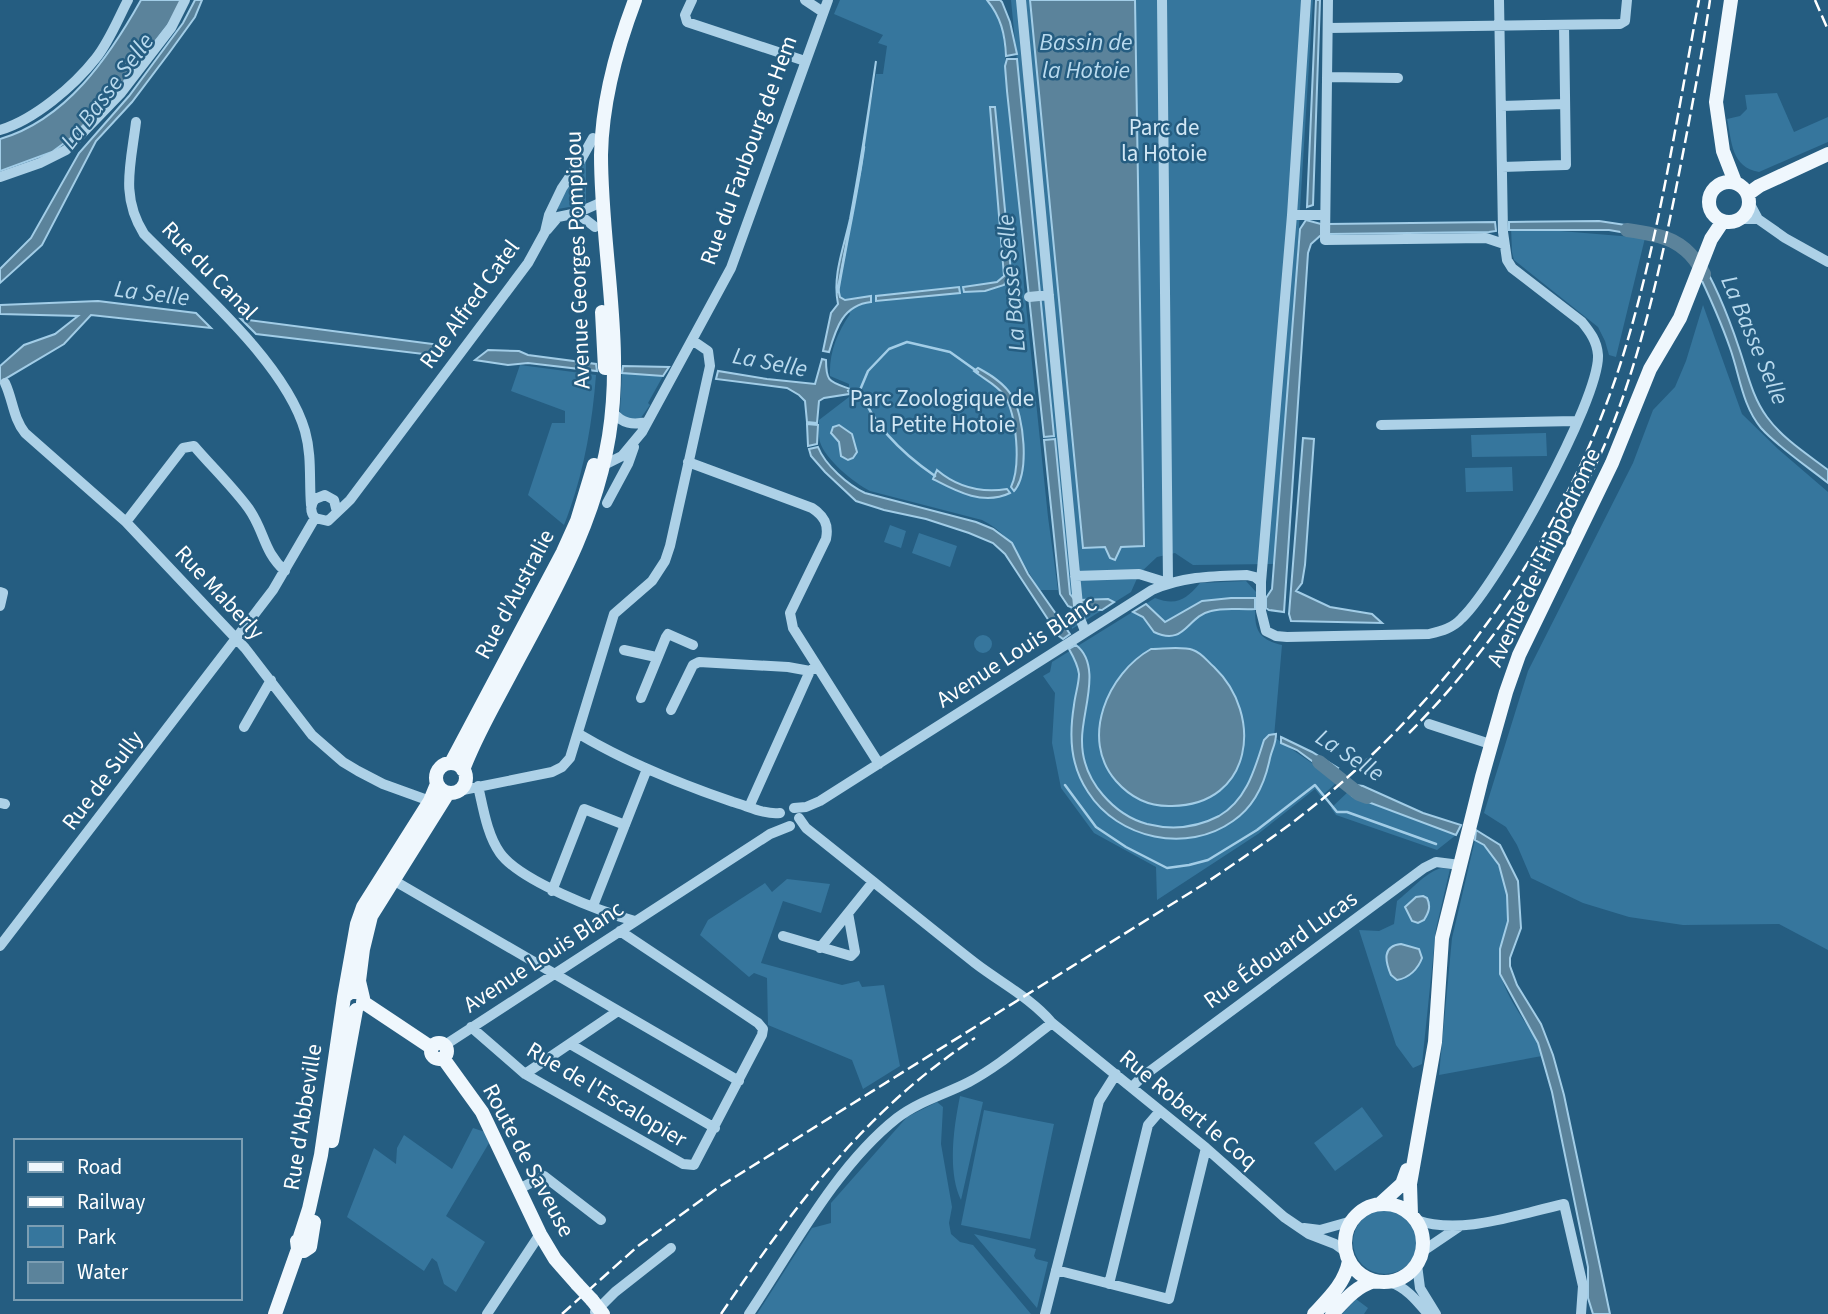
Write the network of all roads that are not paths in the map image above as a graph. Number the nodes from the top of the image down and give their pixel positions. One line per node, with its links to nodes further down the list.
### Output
1 (128, 0): 25 (street)
2 (185, 0): 30 (street)
3 (625, 0): 26 (main road, Avenue Georges Pompidou)
4 (635, 0): 34 (main road, Avenue Georges Pompidou)
5 (692, 0): 19 (street)
6 (805, 0): 15 (street)
7 (828, 0): 15 (street, Rue du Faubourg de Hem)
8 (1021, 0): 64 (street)
9 (1162, 0): 66 (street)
10 (1306, 0): 36 (street)
11 (1328, 0): 18 (street)
12 (1499, 0): 16 (street)
13 (1628, 0): 17 (street)
14 (1731, 0): 27 (main road)
15 (823, 12): 19 (street, Rue du Faubourg de Hem)
16 (1500, 25): 17 (street); 18 (street); 23 (street)
17 (1564, 25): 22 (street)
18 (1328, 28): 20 (street)
19 (805, 61): 45 (street, Rue du Faubourg de Hem)
20 (1327, 77): 21 (street); 37 (street)
21 (1398, 78)
22 (1565, 104): 23 (street); 29 (street)
23 (1501, 106): 29 (street)
24 (136, 122): 55 (street, Rue du Canal)
25 (0, 130)
26 (593, 138): 34 (main road, Avenue Georges Pompidou); 42 (street, Rue Alfred Catel)
27 (1724, 151): 31 (main road); 32 (main road)
28 (1828, 154): 33 (main road)
29 (1502, 167): 43 (street)
30 (0, 177)
31 (1735, 182): 32 (main road); 33 (main road)
32 (1717, 187): 40 (main road)
33 (1749, 199): 38 (main road); 39 (street)
34 (598, 204): 35 (street); 41 (main road, Avenue Georges Pompidou); 47 (main road, Avenue Georges Pompidou)
35 (577, 213): 41 (street); 42 (street)
36 (1298, 216): 37 (street); 65 (street)
37 (1324, 219): 43 (street)
38 (1740, 219): 39 (street); 40 (main road)
39 (1758, 219): 44 (street)
40 (1723, 221): 81 (main road, Avenue de l'Hippodrome)
41 (595, 227): 51 (main road, Avenue Georges Pompidou)
42 (545, 232): 56 (street, Rue Alfred Catel)
43 (1504, 244): 48 (street)
44 (1828, 262)
45 (692, 340): 49 (street); 53 (street)
46 (5, 383): 62 (street, Rue Maberly)
47 (612, 412): 49 (street); 51 (main road, Avenue Georges Pompidou)
48 (1576, 421): 50 (street); 65 (street)
49 (647, 422): 52 (street)
50 (1381, 425)
51 (605, 436): 54 (main road, Rue d'Australie); 83 (main road, Rue d'Australie)
52 (636, 441): 54 (street); 58 (street)
53 (688, 462): 74 (street); 80 (street)
54 (604, 466): 83 (main road, Rue d'Australie)
55 (311, 475): 57 (street); 59 (street, Rue du Canal)
56 (360, 484): 57 (street, Rue Alfred Catel); 60 (street, Rue Alfred Catel)
57 (329, 497): 59 (street); 60 (street)
58 (607, 503)
59 (311, 505): 61 (street)
60 (337, 512): 61 (street)
61 (315, 518): 63 (street)
62 (126, 522): 63 (street); 70 (street, Rue Maberly)
63 (285, 571): 70 (street)
64 (1075, 576): 66 (street); 69 (street)
65 (1261, 582): 66 (street, Avenue Louis Blanc)
66 (1168, 583): 69 (street, Avenue Louis Blanc)
67 (0, 592): 68 (street)
68 (0, 606)
69 (1085, 631): 82 (street, Avenue Louis Blanc)
70 (236, 639): 75 (street, Rue Maberly); 102 (street, Rue de Sully)
71 (624, 650): 72 (street)
72 (656, 657): 73 (street); 76 (street)
73 (693, 665): 74 (street); 77 (street)
74 (813, 669): 82 (street); 88 (street)
75 (273, 683): 79 (street); 87 (street, Rue Maberly)
76 (641, 698)
77 (671, 710)
78 (1429, 724): 81 (street)
79 (244, 727)
80 (579, 734): 84 (street); 85 (street)
81 (1490, 744): 93 (main road, Avenue de l'Hippodrome)
82 (879, 764): 90 (street, Avenue Louis Blanc)
83 (460, 769): 85 (street); 86 (main road); 86 (main road)
84 (647, 769): 88 (street); 91 (street)
85 (478, 786): 86 (street); 96 (street)
86 (448, 789): 87 (main road); 94 (main road)
87 (430, 801): 105 (main road)
88 (749, 807): 89 (street)
89 (780, 816): 90 (street); 90 (street); 92 (street, Avenue Louis Blanc)
90 (798, 818): 92 (street, Avenue Louis Blanc); 95 (street)
91 (625, 825): 96 (street); 97 (street)
92 (771, 834): 99 (street, Avenue Louis Blanc)
93 (1460, 865): 114 (street, Rue Édouard Lucas); 117 (main road, Avenue de l'Hippodrome)
94 (393, 880): 104 (street); 105 (main road)
95 (873, 882): 98 (street); 107 (street, Rue Robert le Coq)
96 (552, 891): 97 (street)
97 (593, 905): 99 (street)
98 (848, 913): 103 (street); 103 (street)
99 (635, 921): 100 (street, Avenue Louis Blanc)
100 (620, 931): 104 (street, Avenue Louis Blanc); 113 (street)
101 (783, 936): 103 (street)
102 (0, 946)
103 (820, 948)
104 (554, 974): 106 (street); 108 (street, Avenue Louis Blanc)
105 (353, 1001): 110 (main road, Route de Saveuse); 127 (main road, Rue d'Abbeville)
106 (618, 1011): 109 (street); 113 (street)
107 (1052, 1023): 112 (street, Rue Robert le Coq); 140 (street)
108 (471, 1027): 110 (street, Avenue Louis Blanc); 111 (street, Rue de l'Escalopier)
109 (570, 1044): 111 (street); 116 (street)
110 (440, 1050): 119 (main road, Route de Saveuse)
111 (525, 1074): 116 (street, Rue de l'Escalopier)
112 (1116, 1074): 114 (street, Rue Robert le Coq); 132 (street)
113 (739, 1081): 116 (street)
114 (1132, 1087): 115 (street, Rue Robert le Coq)
115 (1160, 1111): 118 (street, Rue Robert le Coq); 135 (street)
116 (715, 1128)
117 (1417, 1136): 120 (main road, Avenue de l'Hippodrome); 121 (main road, Avenue de l'Hippodrome)
118 (1206, 1148): 125 (street, Rue Robert le Coq); 135 (street)
119 (519, 1189): 122 (street); 126 (main road, Route de Saveuse)
120 (1380, 1204): 121 (main road); 123 (main road)
121 (1414, 1217): 124 (street); 129 (main road)
122 (601, 1220)
123 (1352, 1221): 125 (street); 130 (main road)
124 (1462, 1225): 129 (street); 146 (street)
125 (1300, 1227): 130 (street, Rue Robert le Coq)
126 (540, 1234): 136 (main road, Route de Saveuse, bridge); 139 (street)
127 (304, 1244): 137 (main road, Rue d'Abbeville); 138 (main road, Rue d'Abbeville)
128 (671, 1248): 136 (street)
129 (1423, 1251): 131 (main road)
130 (1348, 1256): 133 (main road); 142 (main road)
131 (1417, 1265): 134 (main road); 145 (street)
132 (1056, 1270): 135 (street); 141 (street)
133 (1375, 1281): 134 (main road); 143 (main road)
134 (1390, 1282): 144 (street)
135 (1109, 1284)
136 (597, 1309)
137 (275, 1314)
138 (283, 1314)
139 (488, 1314)
140 (749, 1314)
141 (1045, 1314)
142 (1314, 1314)
143 (1332, 1314)
144 (1429, 1314)
145 (1436, 1314)
146 (1581, 1314)

